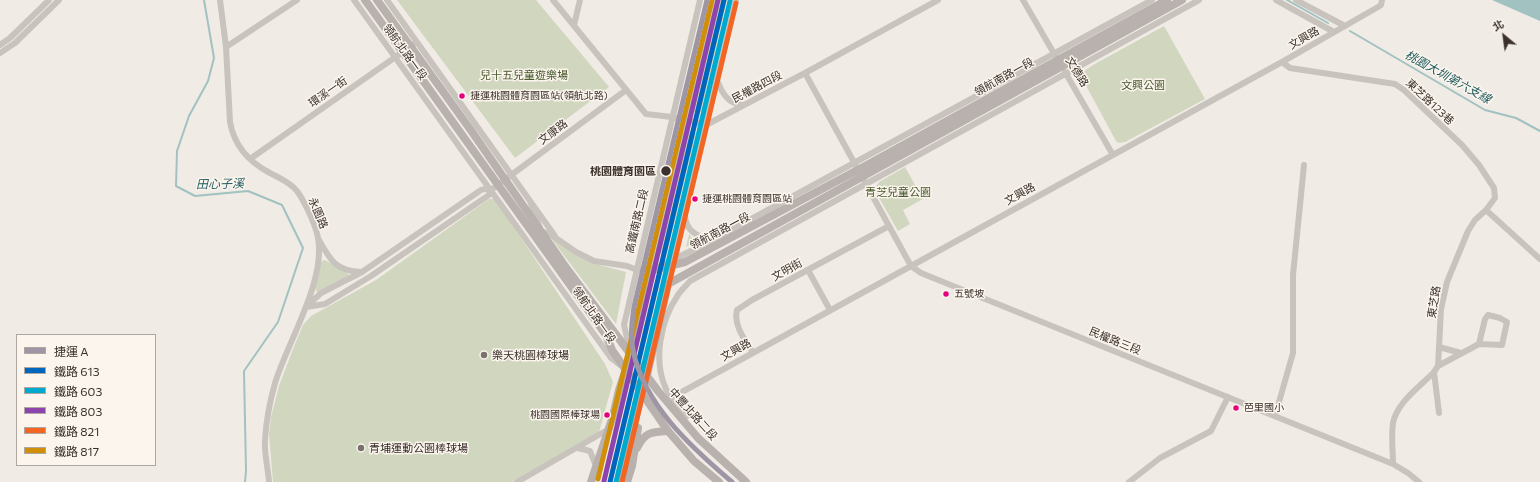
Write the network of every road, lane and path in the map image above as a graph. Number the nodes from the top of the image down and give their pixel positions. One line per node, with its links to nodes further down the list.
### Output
1 (49, 0): 23 (street)
2 (59, 0): 23 (street)
3 (220, 0): 29 (street, 永園路)
4 (297, 0): 29 (street)
5 (354, 0): 32 (street, 領航北路一段)
6 (365, 0): 30 (main road, 領航北路一段)
7 (377, 0): 27 (main road, 領航北路一段)
8 (387, 0): 27 (street, 領航北路一段)
9 (553, 0): 24 (street)
10 (580, 0): 24 (street)
11 (700, 0): 39 (street, 高鐵南路二段)
12 (715, 0): 40 (street, 高鐵南路二段)
13 (736, 0): 36 (street)
14 (938, 0): 35 (street, 民權路四段)
15 (1023, 0): 34 (street, 文德路)
16 (1152, 0): 34 (street, 領航南路一段)
17 (1167, 0): 34 (main road, 領航南路一段)
18 (1182, 0): 34 (main road, 領航南路一段)
19 (1199, 0): 34 (street, 領航南路一段)
20 (1276, 0): 26 (street)
21 (1296, 0): 25 (street)
22 (1382, 0): 25 (street, 文興路)
23 (45, 9): 28 (street); 31 (street)
24 (574, 25): 37 (street)
25 (1345, 26): 26 (street, 文興路)
26 (1334, 32): 33 (street, 文興路)
27 (414, 44): 30 (street, 環溪一街); 46 (main road, 領航北路一段)
28 (0, 45)
29 (226, 46): 43 (street, 永園路)
30 (403, 52): 32 (street, 環溪一街); 47 (main road, 領航北路一段)
31 (0, 53)
32 (396, 57): 43 (street, 環溪一街); 47 (street, 領航北路一段)
33 (1282, 62): 42 (street, 文興路); 49 (street, 東芝路123巷)
34 (1060, 64): 42 (street, 文德路); 45 (main road, 領航南路一段); 45 (street, 領航南路一段)
35 (805, 73): 38 (street, 民權路四段); 45 (street)
36 (717, 80): 38 (street); 41 (street)
37 (626, 90): 39 (street); 46 (street, 文康路)
38 (744, 105): 41 (street, 民權路四段)
39 (672, 117): 40 (street); 60 (street, 高鐵南路二段)
40 (687, 122): 41 (street); 61 (street, 高鐵南路二段)
41 (706, 125): 50 (street)
42 (1113, 155): 59 (street, 文興路)
43 (250, 159): 54 (street, 永園路)
44 (1304, 165): 82 (street)
45 (860, 173): 51 (street); 55 (street, 領航南路一段); 57 (main road, 領航南路一段); 58 (street, 領航南路一段); 62 (main road, 領航南路一段)
46 (509, 178): 47 (street, 文康路); 48 (street, 領航北路一段); 52 (main road, 領航北路一段)
47 (495, 188): 64 (street, 文康路); 65 (street, 文康路); 75 (main road, 領航北路一段)
48 (530, 201): 52 (street); 53 (street, 領航北路一段)
49 (1486, 210): 56 (street); 70 (street, 東芝路)
50 (685, 213): 55 (street); 57 (street)
51 (889, 226): 59 (street); 63 (street, 文明街)
52 (541, 231): 53 (street); 73 (main road, 領航北路一段)
53 (556, 237): 60 (street)
54 (318, 238): 64 (street); 67 (street, 永園路)
55 (713, 240): 57 (street, 領航南路一段)
56 (1540, 259)
57 (673, 262): 61 (main road, 領航南路一段); 66 (street)
58 (725, 262): 62 (street); 80 (street)
59 (911, 266): 68 (street, 文興路); 79 (street, 民權路三段)
60 (636, 270): 61 (street); 73 (street, 高鐵南路二段)
61 (652, 270): 73 (main road, 高鐵南路二段)
62 (694, 270): 66 (main road, 領航南路一段)
63 (808, 270): 68 (street); 71 (street, 文明街)
64 (362, 272): 65 (street); 67 (street, 文康路)
65 (372, 276): 67 (street, 文康路)
66 (668, 284): 77 (main road)
67 (306, 307): 91 (street, 永園路)
68 (830, 310): 71 (street, 文興路)
69 (1479, 344): 69 (street); 72 (street)
70 (1439, 347): 72 (street); 74 (street, 東芝路)
71 (753, 353): 80 (street, 文興路)
72 (1461, 353): 74 (street)
73 (630, 354): 75 (main road, 高鐵南路二段); 77 (main road, 中豐北路二段)
74 (1438, 366): 76 (street)
75 (626, 369): 78 (main road); 84 (main road, 高鐵南路二段)
76 (1434, 372): 81 (street); 87 (street)
77 (647, 375): 78 (main road); 96 (main road, 中豐北路二段)
78 (641, 392): 85 (main road); 89 (main road); 90 (main road)
79 (1228, 397): 82 (street, 民權路三段); 97 (street)
80 (671, 398): 83 (street)
81 (1439, 413)
82 (1275, 416): 87 (street, 民權路三段)
83 (686, 417)
84 (609, 429): 86 (street); 88 (main road); 94 (main road)
85 (668, 431): 89 (main road); 95 (main road)
86 (578, 448): 88 (street); 92 (street)
87 (1393, 464): 98 (street, 民權路三段)
88 (596, 466): 93 (main road)
89 (632, 466): 90 (main road)
90 (625, 481)
91 (269, 482)
92 (517, 482)
93 (591, 482)
94 (596, 482)
95 (719, 482)
96 (746, 482)
97 (1129, 482)
98 (1419, 482)

